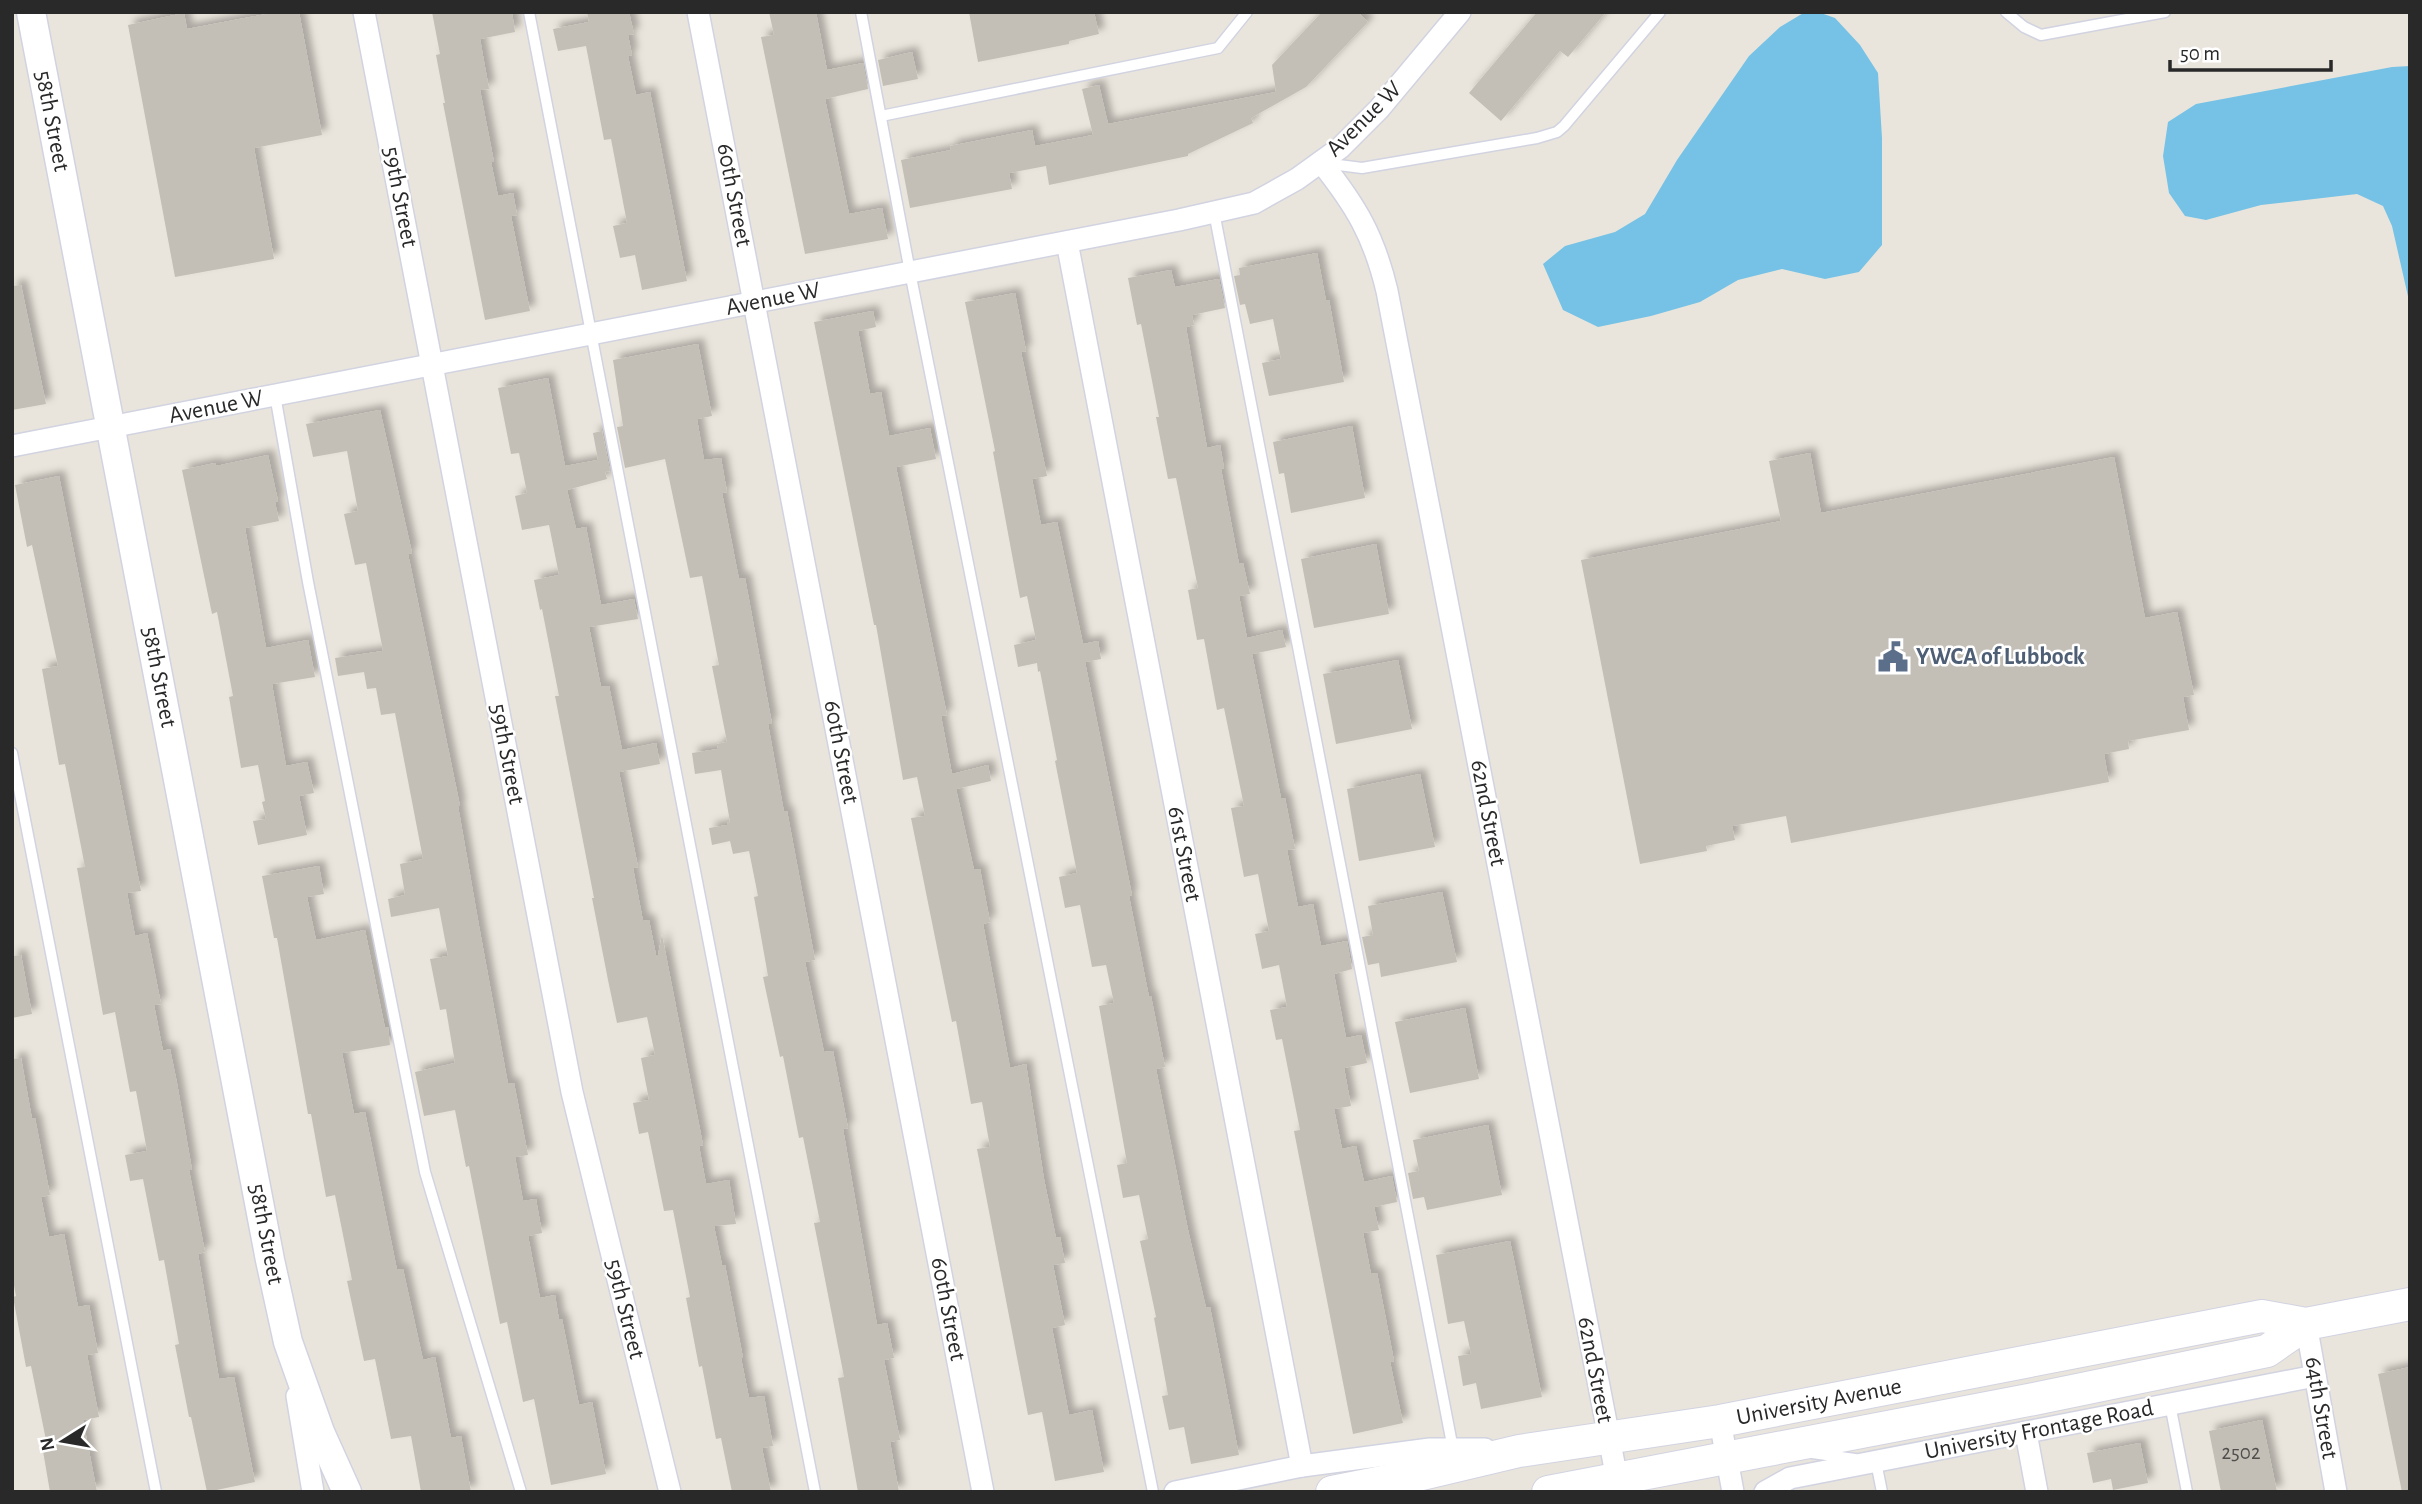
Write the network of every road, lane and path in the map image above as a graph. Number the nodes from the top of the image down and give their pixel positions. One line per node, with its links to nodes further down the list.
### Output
1 (31, 12): 20 (street, 58th Street)
2 (364, 12): 18 (street, 59th Street)
3 (529, 12): 17 (lane)
4 (698, 12): 16 (street, 60th Street)
5 (861, 12): 11 (lane)
6 (1247, 12): 11 (lane)
7 (1460, 12): 12 (street, Avenue W)
8 (1660, 12): 12 (lane)
9 (2006, 12): 10 (lane)
10 (2165, 12)
11 (881, 116): 15 (lane)
12 (1321, 162): 13 (street, Avenue W); 30 (street, 62nd Street)
13 (1214, 212): 14 (street, Avenue W); 32 (lane)
14 (1067, 242): 15 (street, Avenue W); 36 (street, 61st Street)
15 (911, 272): 16 (street, Avenue W); 45 (lane)
16 (755, 302): 17 (street, Avenue W); 44 (street, 60th Street)
17 (592, 334): 18 (street, Avenue W); 43 (lane)
18 (432, 365): 19 (street, Avenue W); 42 (street, 59th Street)
19 (275, 395): 20 (street, Avenue W); 41 (lane)
20 (112, 427): 21 (street, Avenue W); 25 (street, 58th Street)
21 (12, 446)
22 (12, 753): 38 (lane)
23 (2410, 1304): 24 (main road, University Avenue)
24 (2306, 1324): 26 (street, 64th Street); 28 (main road, University Avenue); 31 (main road, University Avenue)
25 (288, 1342): 39 (street, 58th Street); 40 (street, 58th Street)
26 (2315, 1376): 27 (street, University Frontage Road); 54 (street, 64th Street)
27 (2171, 1405): 29 (street, University Frontage Road); 53 (lane)
28 (1720, 1421): 30 (main road, University Avenue); 34 (street)
29 (2026, 1433): 35 (street, University Frontage Road); 52 (street)
30 (1608, 1439): 33 (main road, University Avenue); 37 (street, 62nd Street)
31 (1775, 1448): 34 (main road, University Avenue); 35 (lane)
32 (1453, 1449): 33 (street); 36 (street)
33 (1519, 1451): 47 (main road, University Avenue)
34 (1727, 1457): 37 (main road, University Avenue); 49 (street)
35 (1876, 1462): 50 (street, University Frontage Road); 51 (lane)
36 (1302, 1466): 46 (street)
37 (1616, 1479): 48 (main road, University Avenue)
38 (156, 1492)
39 (313, 1492)
40 (347, 1492)
41 (521, 1492)
42 (670, 1492)
43 (816, 1492)
44 (983, 1492)
45 (1153, 1492)
46 (1175, 1492)
47 (1332, 1492)
48 (1548, 1492)
49 (1733, 1492)
50 (1765, 1492)
51 (1882, 1492)
52 (2038, 1492)
53 (2187, 1492)
54 (2336, 1492)

